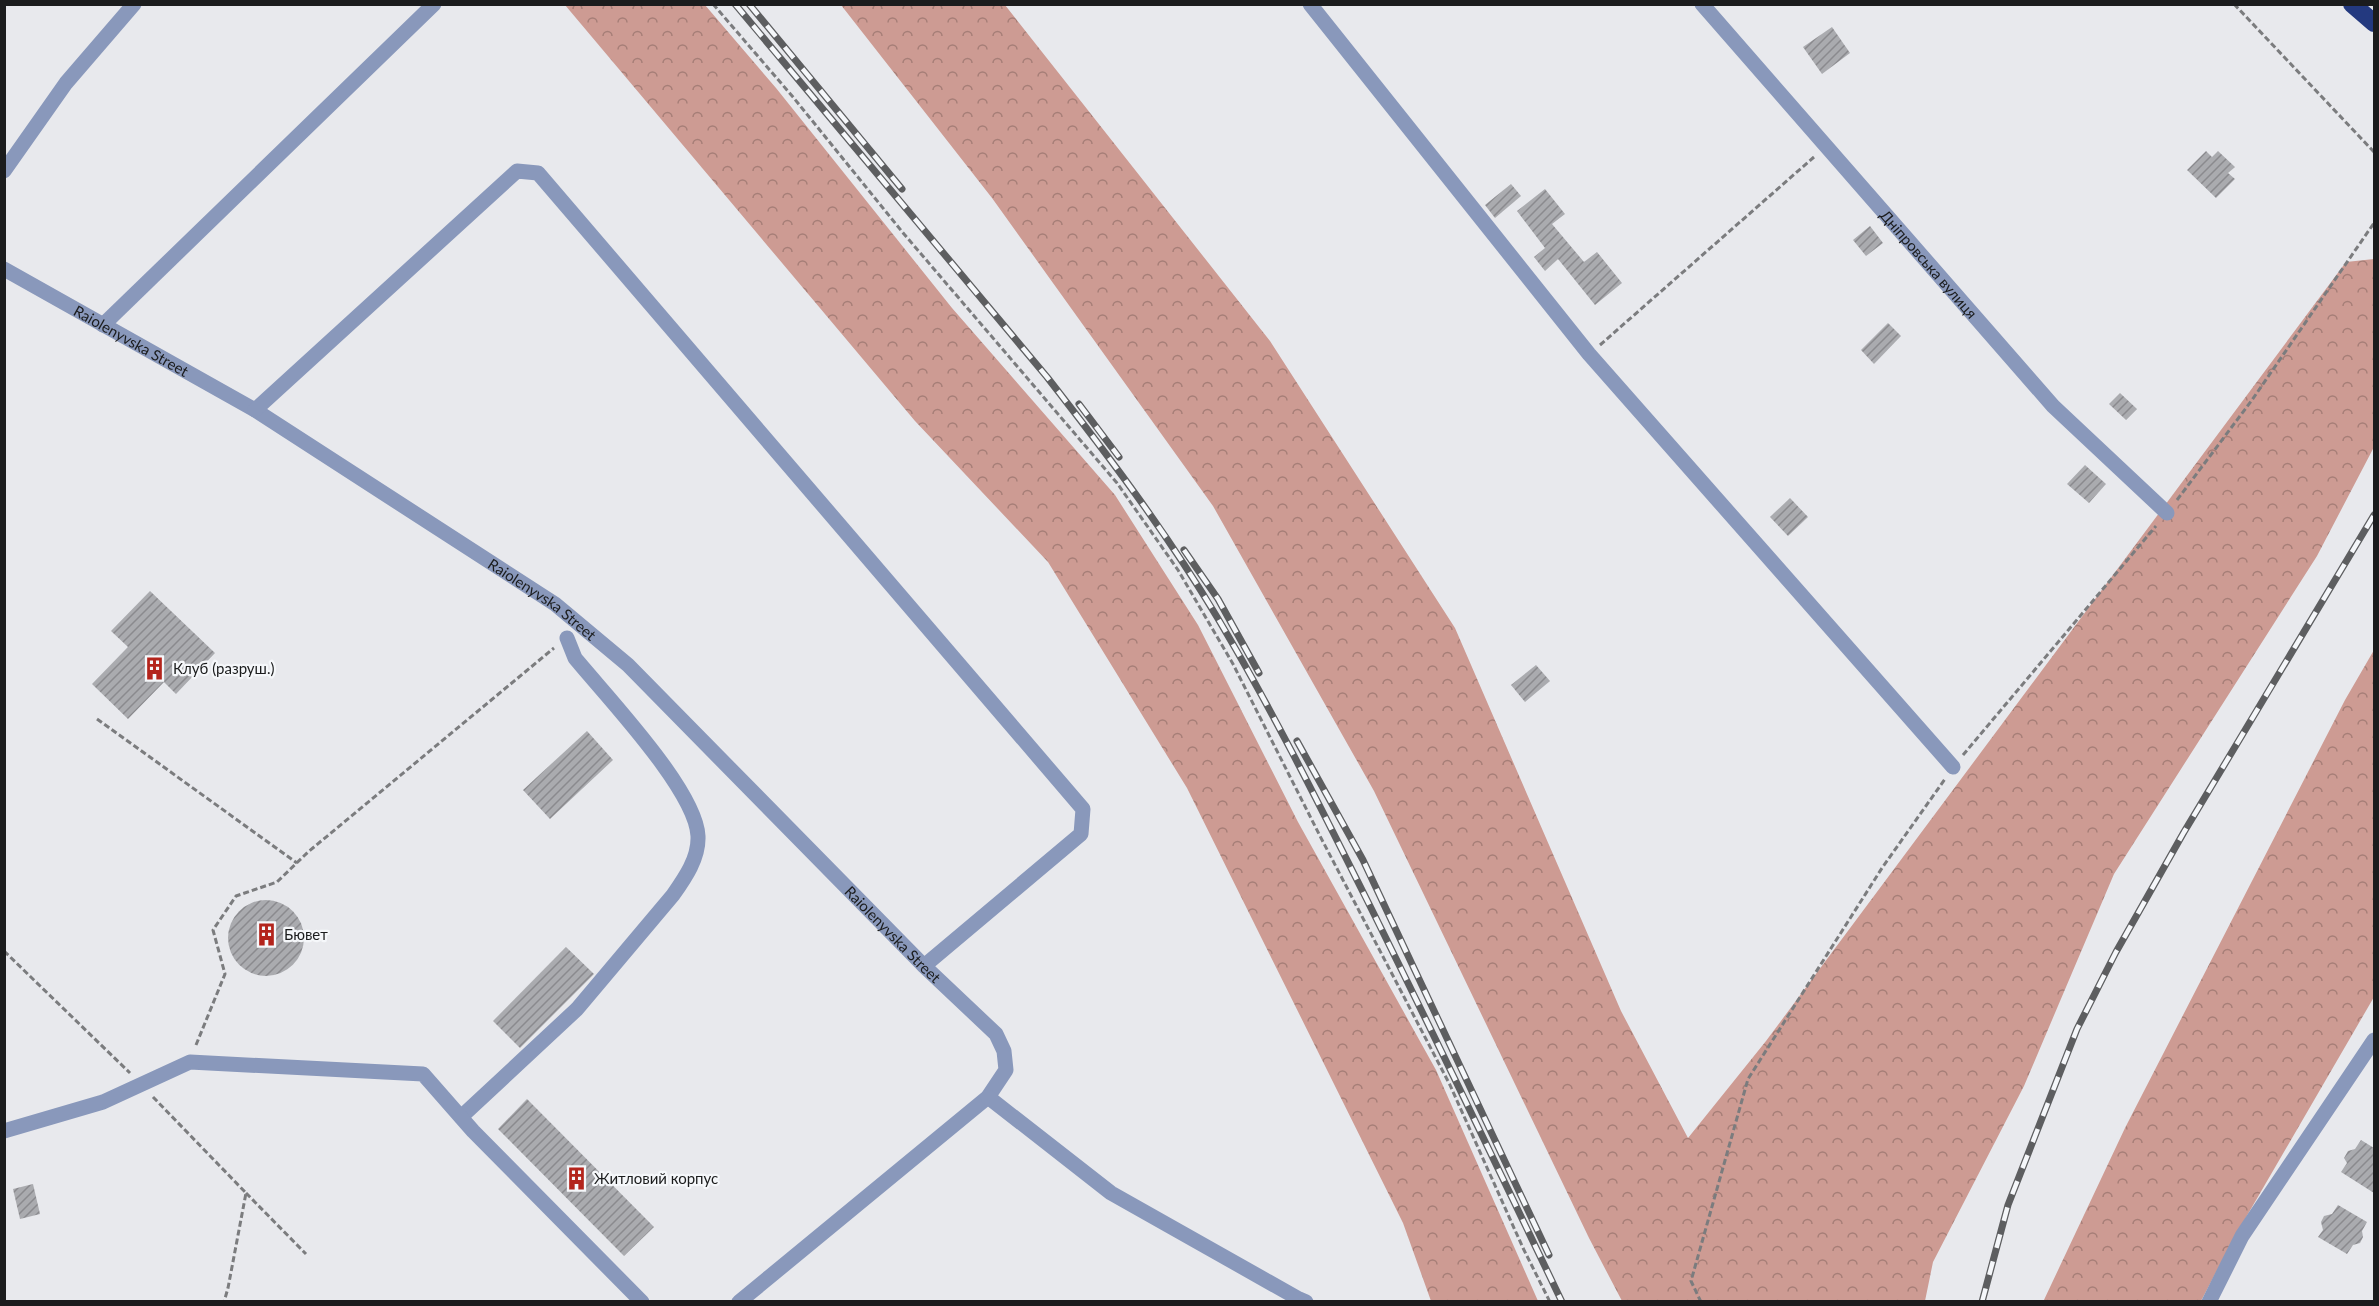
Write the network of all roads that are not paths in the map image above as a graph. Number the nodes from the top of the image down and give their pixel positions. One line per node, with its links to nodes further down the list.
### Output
1 (134, 4): 7 (street)
2 (434, 4): 9 (street)
3 (1310, 4): 13 (street)
4 (1702, 4): 11 (street, Дніпровська вулиця)
5 (2352, 4): 6 (highway)
6 (2374, 23)
7 (4, 171)
8 (4, 269): 9 (street, Raiolenyvska Street)
9 (103, 325): 10 (street, Raiolenyvska Street)
10 (255, 410): 14 (street, Raiolenyvska Street); 14 (street)
11 (2167, 513)
12 (567, 638): 17 (street)
13 (1953, 767)
14 (924, 966): 16 (street, Raiolenyvska Street)
15 (2374, 1040): 22 (street)
16 (988, 1097): 20 (street); 21 (street)
17 (461, 1117): 18 (street); 19 (street)
18 (4, 1131)
19 (642, 1302)
20 (739, 1302)
21 (1306, 1302)
22 (2209, 1302)

